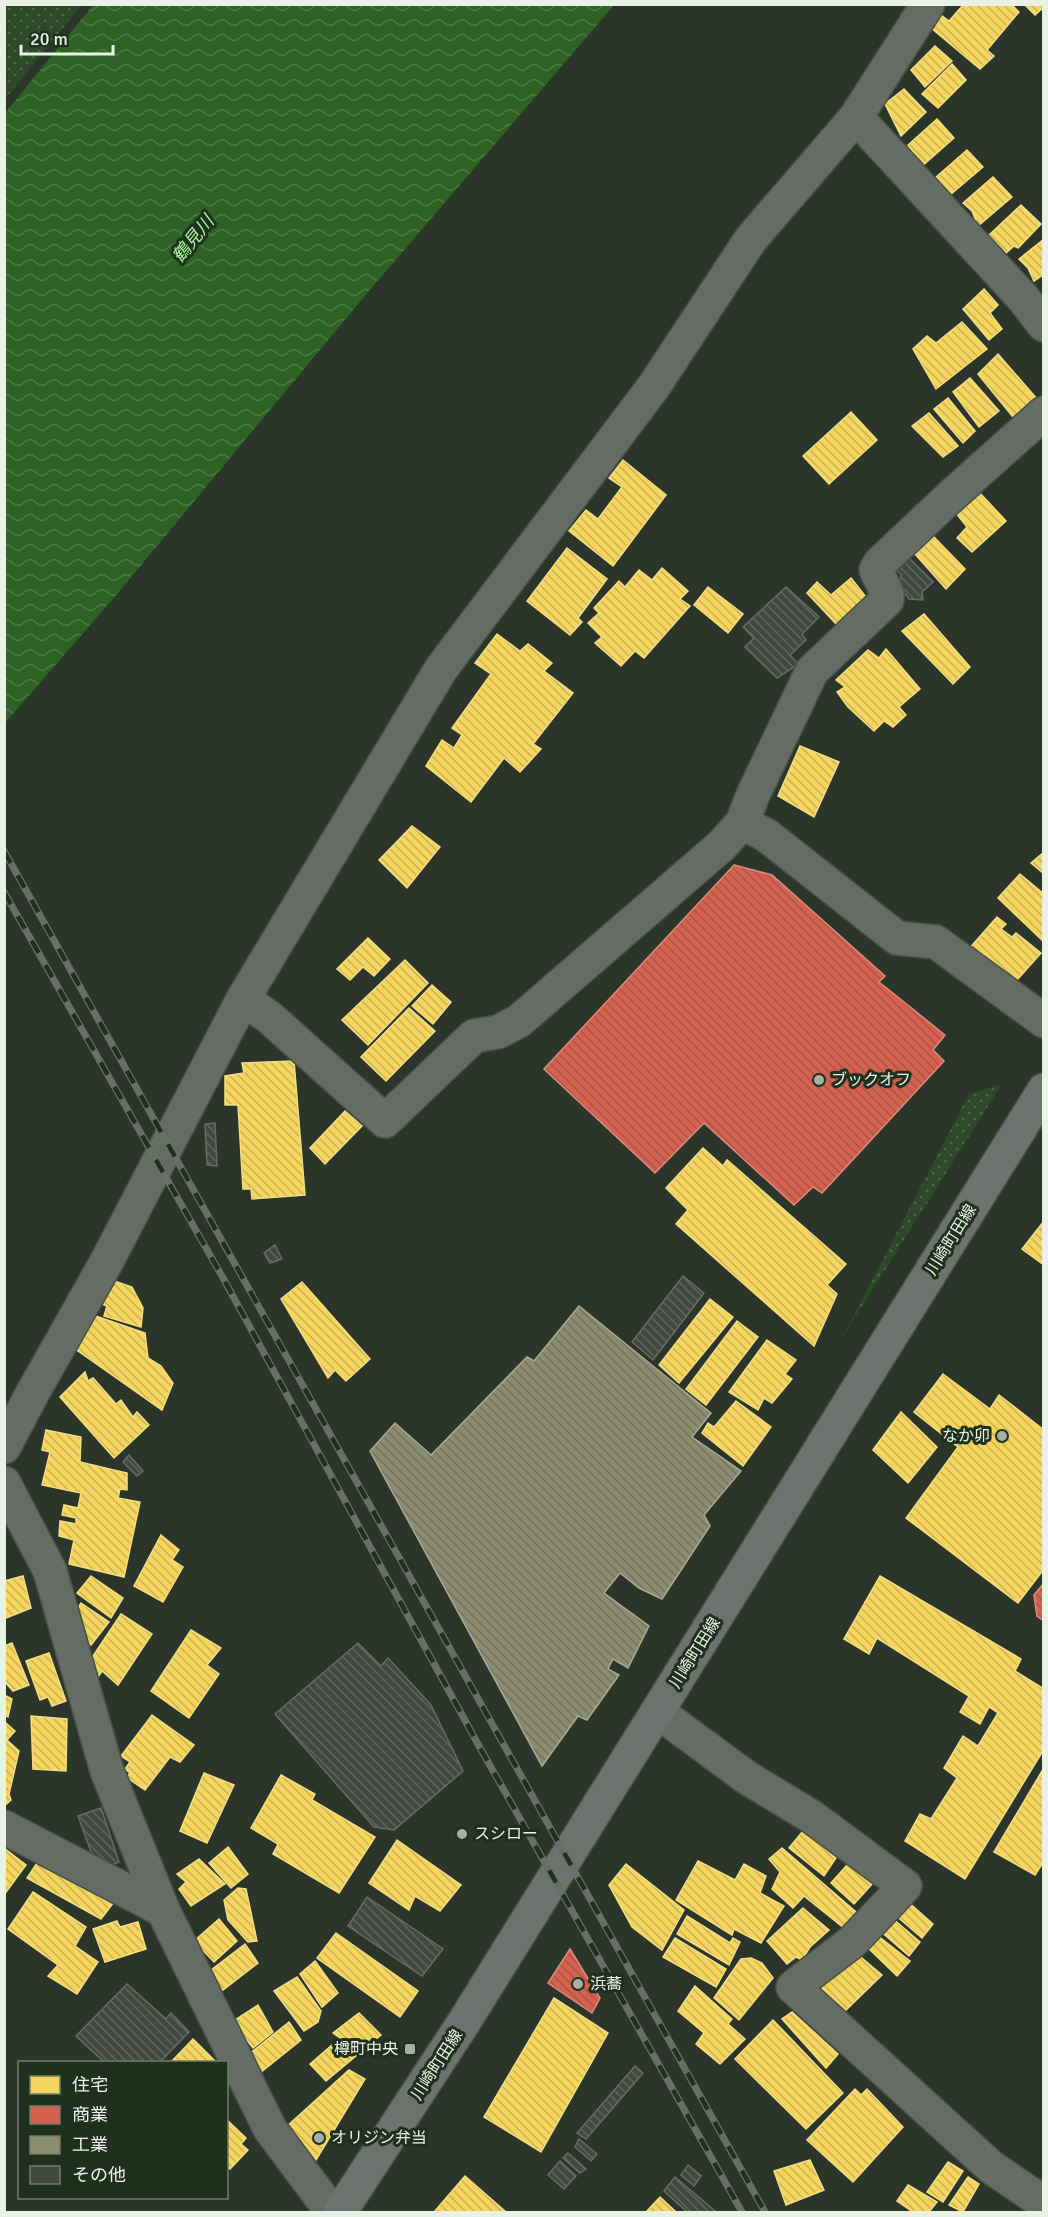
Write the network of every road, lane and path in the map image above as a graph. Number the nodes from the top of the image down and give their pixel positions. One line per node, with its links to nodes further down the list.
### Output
1 (928, 4): 2 (street)
2 (856, 117): 3 (street); 6 (street)
3 (1044, 325)
4 (1044, 413): 5 (street)
5 (742, 823): 6 (street); 7 (street)
6 (243, 999): 9 (street)
7 (1044, 1021)
8 (1044, 1090): 11 (main road, 川崎町田線)
9 (4, 1447)
10 (4, 1483): 13 (street)
11 (658, 1712): 14 (street); 16 (main road, 川崎町田線)
12 (4, 1827): 13 (street)
13 (163, 1910): 15 (street)
14 (1044, 2203)
15 (332, 2212)
16 (340, 2212)

